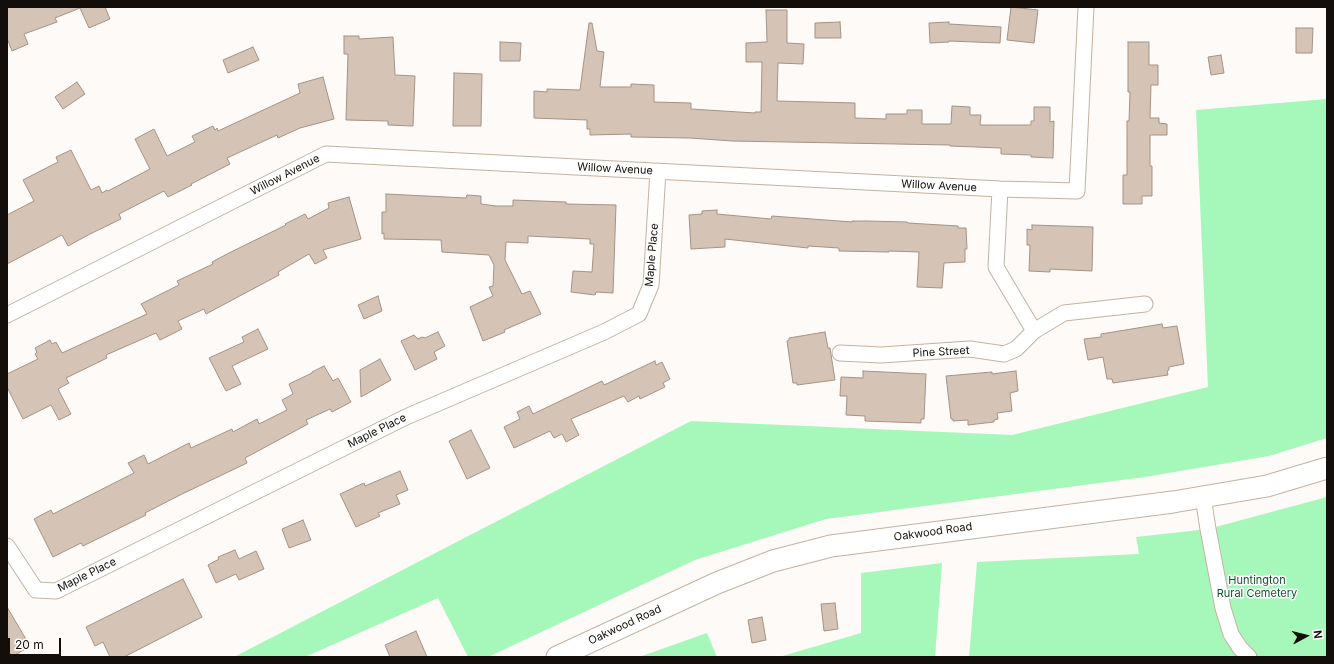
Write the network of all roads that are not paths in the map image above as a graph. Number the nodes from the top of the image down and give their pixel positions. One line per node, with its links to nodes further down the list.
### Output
1 (1086, 7): 3 (street, Willow Avenue)
2 (658, 171): 3 (street, Willow Avenue); 5 (street, Willow Avenue); 10 (street, Maple Place)
3 (1000, 189): 6 (street)
4 (1145, 304): 6 (street, Pine Street)
5 (7, 315)
6 (1034, 331): 7 (street, Pine Street)
7 (840, 352)
8 (1327, 468): 9 (main road, Oakwood Road)
9 (1203, 497): 11 (main road, Oakwood Road); 12 (street)
10 (7, 546)
11 (557, 657)
12 (1248, 657)

